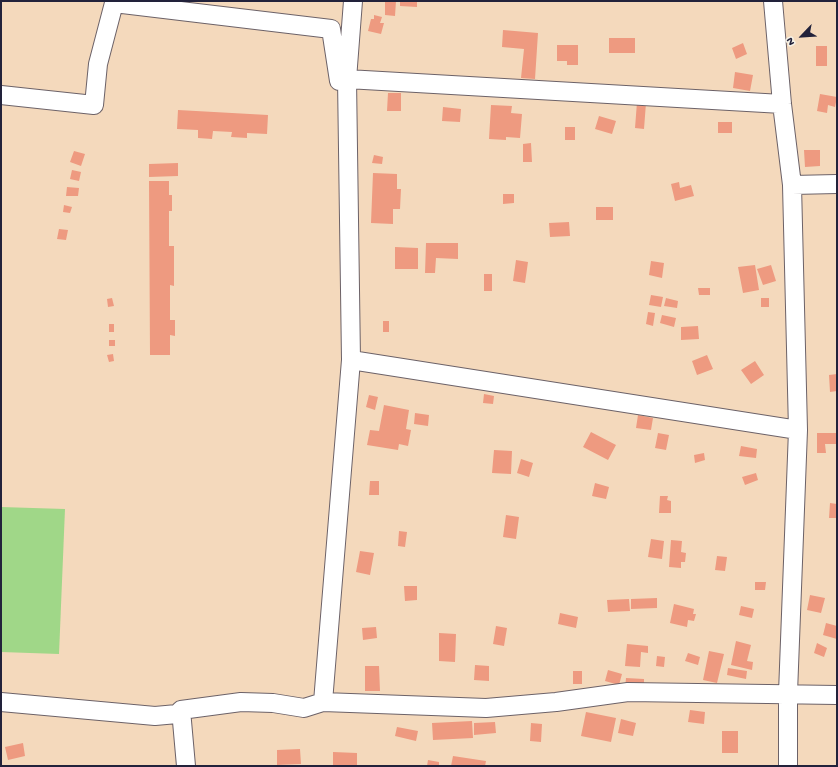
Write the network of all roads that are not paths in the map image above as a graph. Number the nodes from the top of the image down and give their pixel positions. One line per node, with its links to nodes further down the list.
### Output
1 (353, 1): 3 (street)
2 (773, 1): 5 (street)
3 (347, 79): 5 (street); 6 (street)
4 (1, 95): 6 (street)
5 (782, 104): 8 (street)
6 (347, 131): 9 (street)
7 (837, 184): 8 (street)
8 (792, 185): 10 (street)
9 (351, 360): 10 (street); 14 (street)
10 (798, 430): 11 (street)
11 (788, 693): 12 (street); 14 (street); 17 (street)
12 (837, 695)
13 (1, 702): 15 (street)
14 (323, 702): 15 (street)
15 (181, 710): 16 (street)
16 (186, 766)
17 (788, 766)

